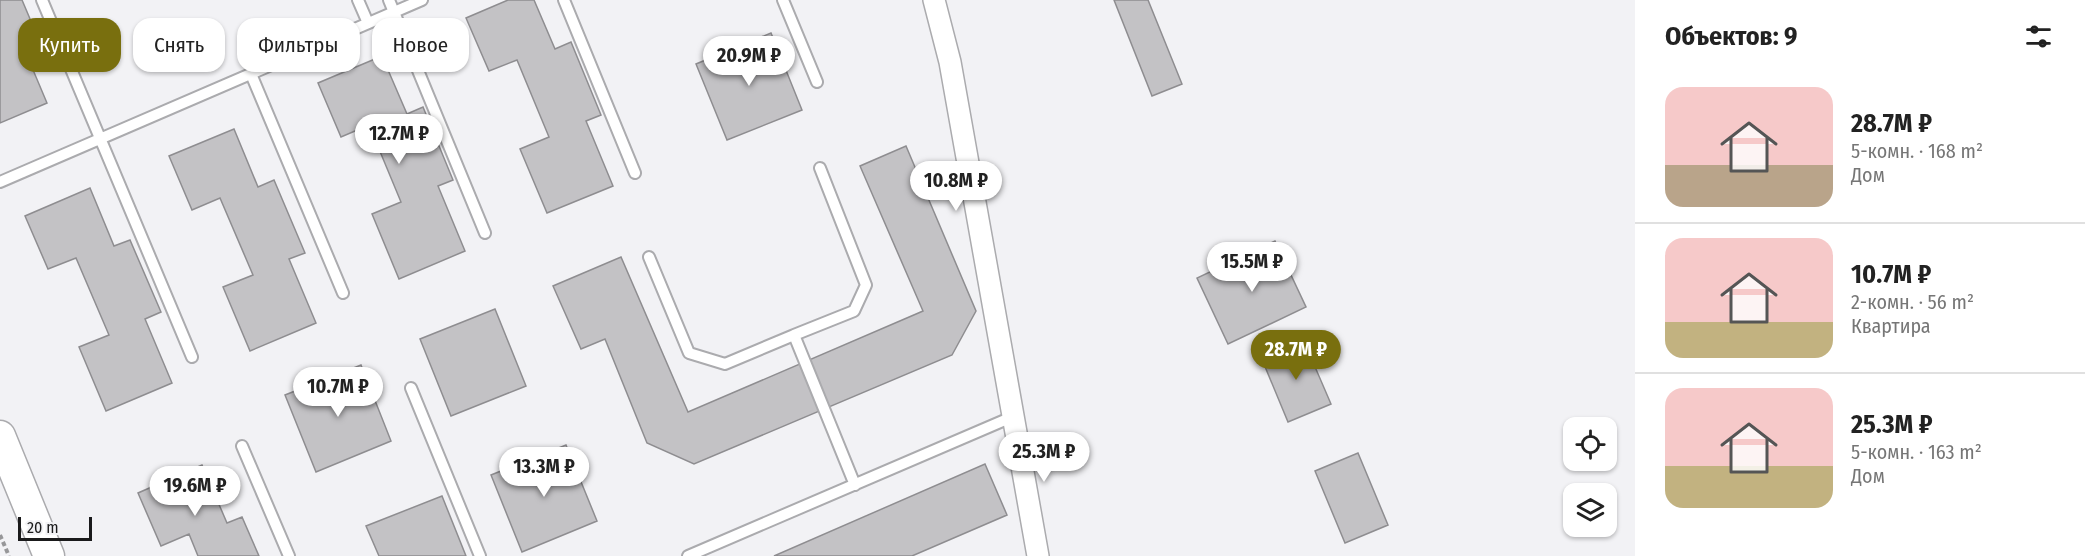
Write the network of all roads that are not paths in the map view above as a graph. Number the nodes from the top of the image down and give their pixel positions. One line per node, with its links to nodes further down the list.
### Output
1 (42, 0): 12 (lane)
2 (358, 0): 9 (lane)
3 (389, 0): 8 (lane)
4 (422, 0): 8 (lane)
5 (564, 0): 14 (lane)
6 (783, 0): 11 (lane)
7 (934, 0): 22 (street)
8 (395, 12): 9 (lane); 16 (lane)
9 (368, 23): 10 (lane)
10 (251, 74): 12 (lane); 18 (lane)
11 (817, 82)
12 (101, 138): 15 (lane); 20 (lane)
13 (820, 168): 19 (lane)
14 (635, 173)
15 (0, 182)
16 (485, 233)
17 (649, 257): 19 (lane)
18 (343, 293)
19 (794, 335): 25 (lane)
20 (192, 357)
21 (411, 388): 28 (lane)
22 (1012, 417): 25 (lane); 30 (street)
23 (0, 436): 26 (street)
24 (242, 446): 27 (lane)
25 (855, 485): 29 (lane)
26 (49, 556)
27 (289, 556)
28 (480, 556)
29 (688, 556)
30 (1038, 556)

